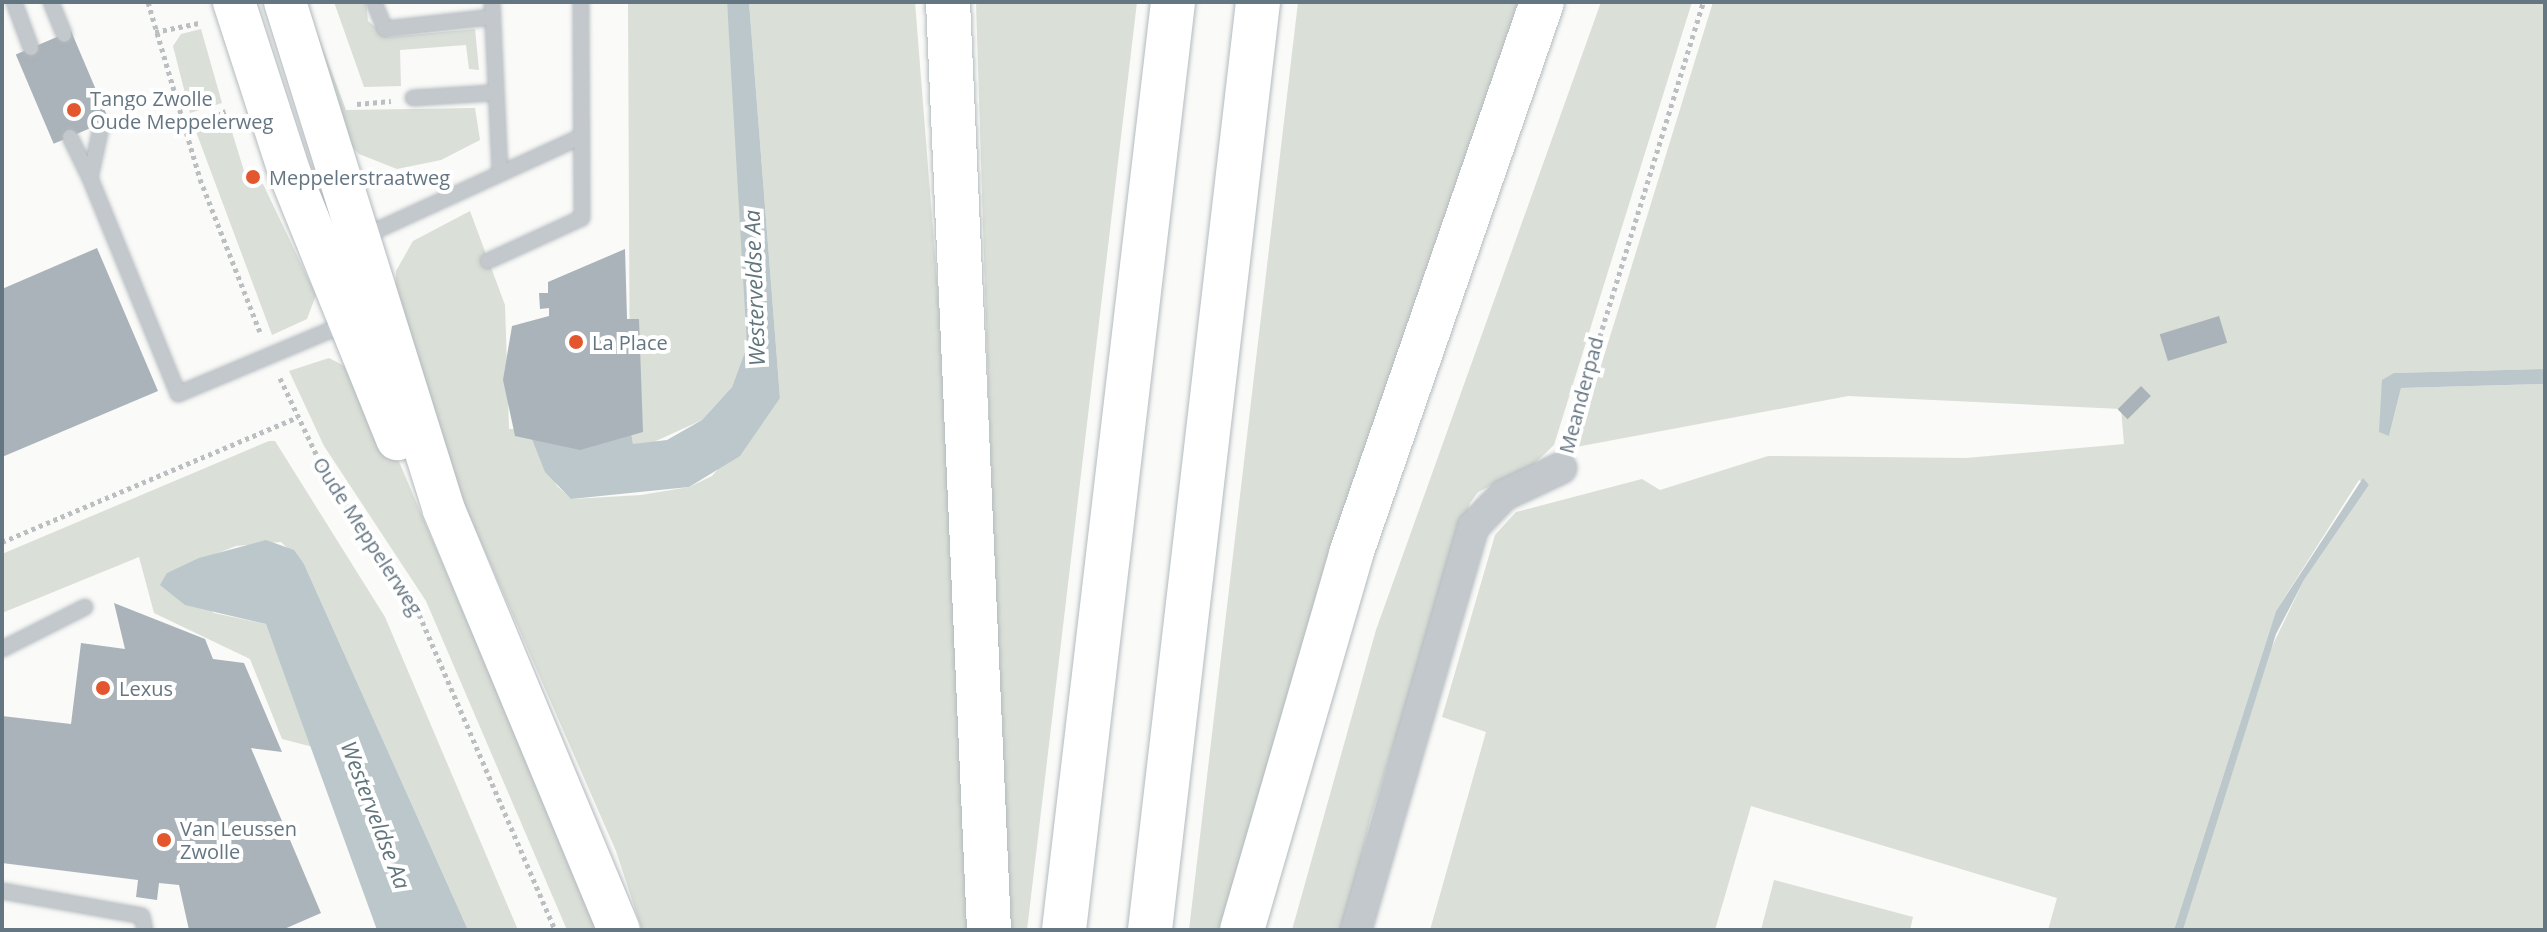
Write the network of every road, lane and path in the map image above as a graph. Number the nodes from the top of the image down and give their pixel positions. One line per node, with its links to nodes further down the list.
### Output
1 (14, 2): 16 (lane)
2 (51, 2): 15 (lane)
3 (148, 2): 14 (path, Oude Meppelerweg)
4 (285, 2): 27 (main road)
5 (374, 2): 12 (lane)
6 (581, 2): 23 (lane)
7 (948, 2): 40 (highway)
8 (1173, 2): 41 (highway)
9 (1258, 2): 42 (highway)
10 (1542, 2): 43 (highway)
11 (1703, 2): 32 (path, Meanderpad)
12 (492, 10): 17 (lane)
13 (222, 11): 14 (path); 25 (main road)
14 (155, 32): 30 (path, Oude Meppelerweg)
15 (64, 34)
16 (31, 48)
17 (492, 93): 18 (lane); 24 (lane)
18 (413, 98)
19 (225, 111): 20 (path)
20 (193, 121)
21 (102, 123): 26 (lane)
22 (70, 137): 26 (lane)
23 (580, 137): 24 (lane); 28 (lane)
24 (500, 173): 27 (lane)
25 (290, 174): 27 (street); 29 (main road)
26 (90, 178): 30 (lane)
27 (362, 237): 29 (main road)
28 (488, 261)
29 (355, 310): 30 (lane); 39 (main road)
30 (271, 358): 31 (path, Oude Meppelerweg)
31 (298, 417): 33 (path); 38 (path, Oude Meppelerweg)
32 (1561, 468): 44 (street, Meanderpad)
33 (2, 542)
34 (85, 607): 35 (lane)
35 (2, 649)
36 (2, 891): 37 (lane)
37 (145, 930)
38 (555, 930)
39 (619, 930)
40 (989, 930)
41 (1064, 930)
42 (1150, 930)
43 (1242, 930)
44 (1356, 930)

